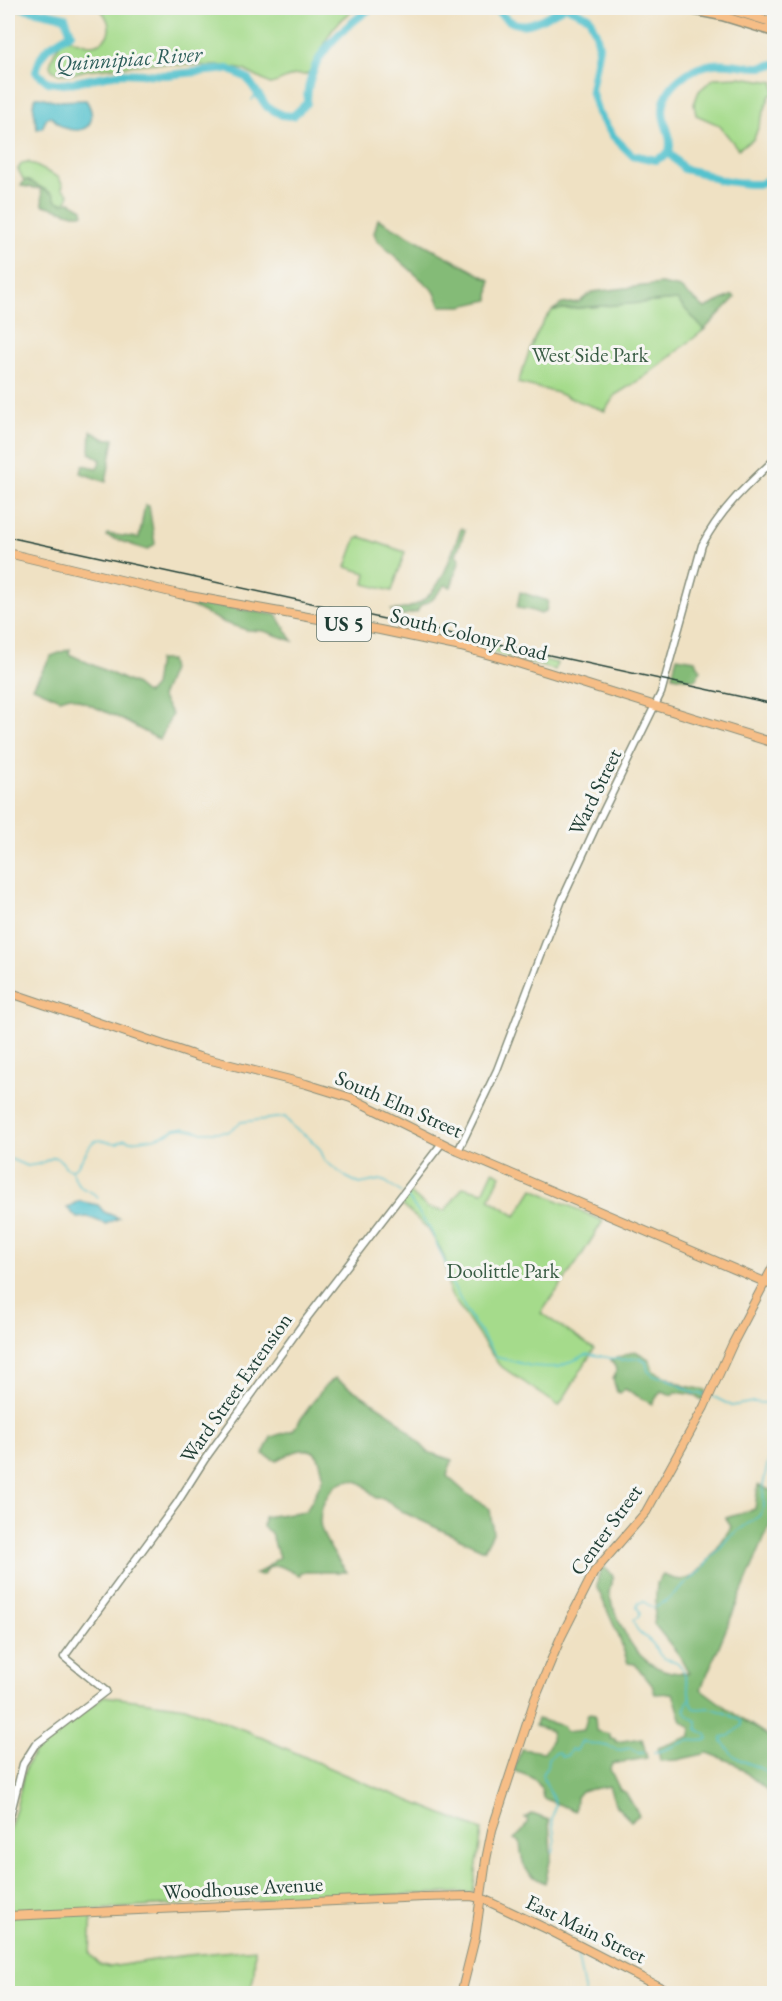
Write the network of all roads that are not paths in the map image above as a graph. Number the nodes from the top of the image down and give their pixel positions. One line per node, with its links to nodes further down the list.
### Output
1 (681, 8): 4 (highway)
2 (725, 8): 3 (highway)
3 (773, 22)
4 (774, 32)
5 (774, 460): 7 (street, Ward Street)
6 (8, 553): 7 (main road, South Colony Road / US 5)
7 (655, 706): 8 (main road, South Colony Road / US 5); 11 (street, Ward Street)
8 (774, 743)
9 (8, 992): 10 (main road, South Elm Street)
10 (442, 1143): 11 (main road, South Elm Street); 15 (street, Ward Street Extension)
11 (458, 1151): 13 (main road, South Elm Street)
12 (774, 1265): 13 (main road, Center Street)
13 (765, 1282): 14 (main road, South Elm Street); 16 (main road, Center Street)
14 (774, 1286)
15 (8, 1824)
16 (481, 1898): 17 (main road, Woodhouse Avenue); 18 (main road, Center Street); 19 (main road, East Main Street)
17 (8, 1916)
18 (461, 1994)
19 (673, 1994)

